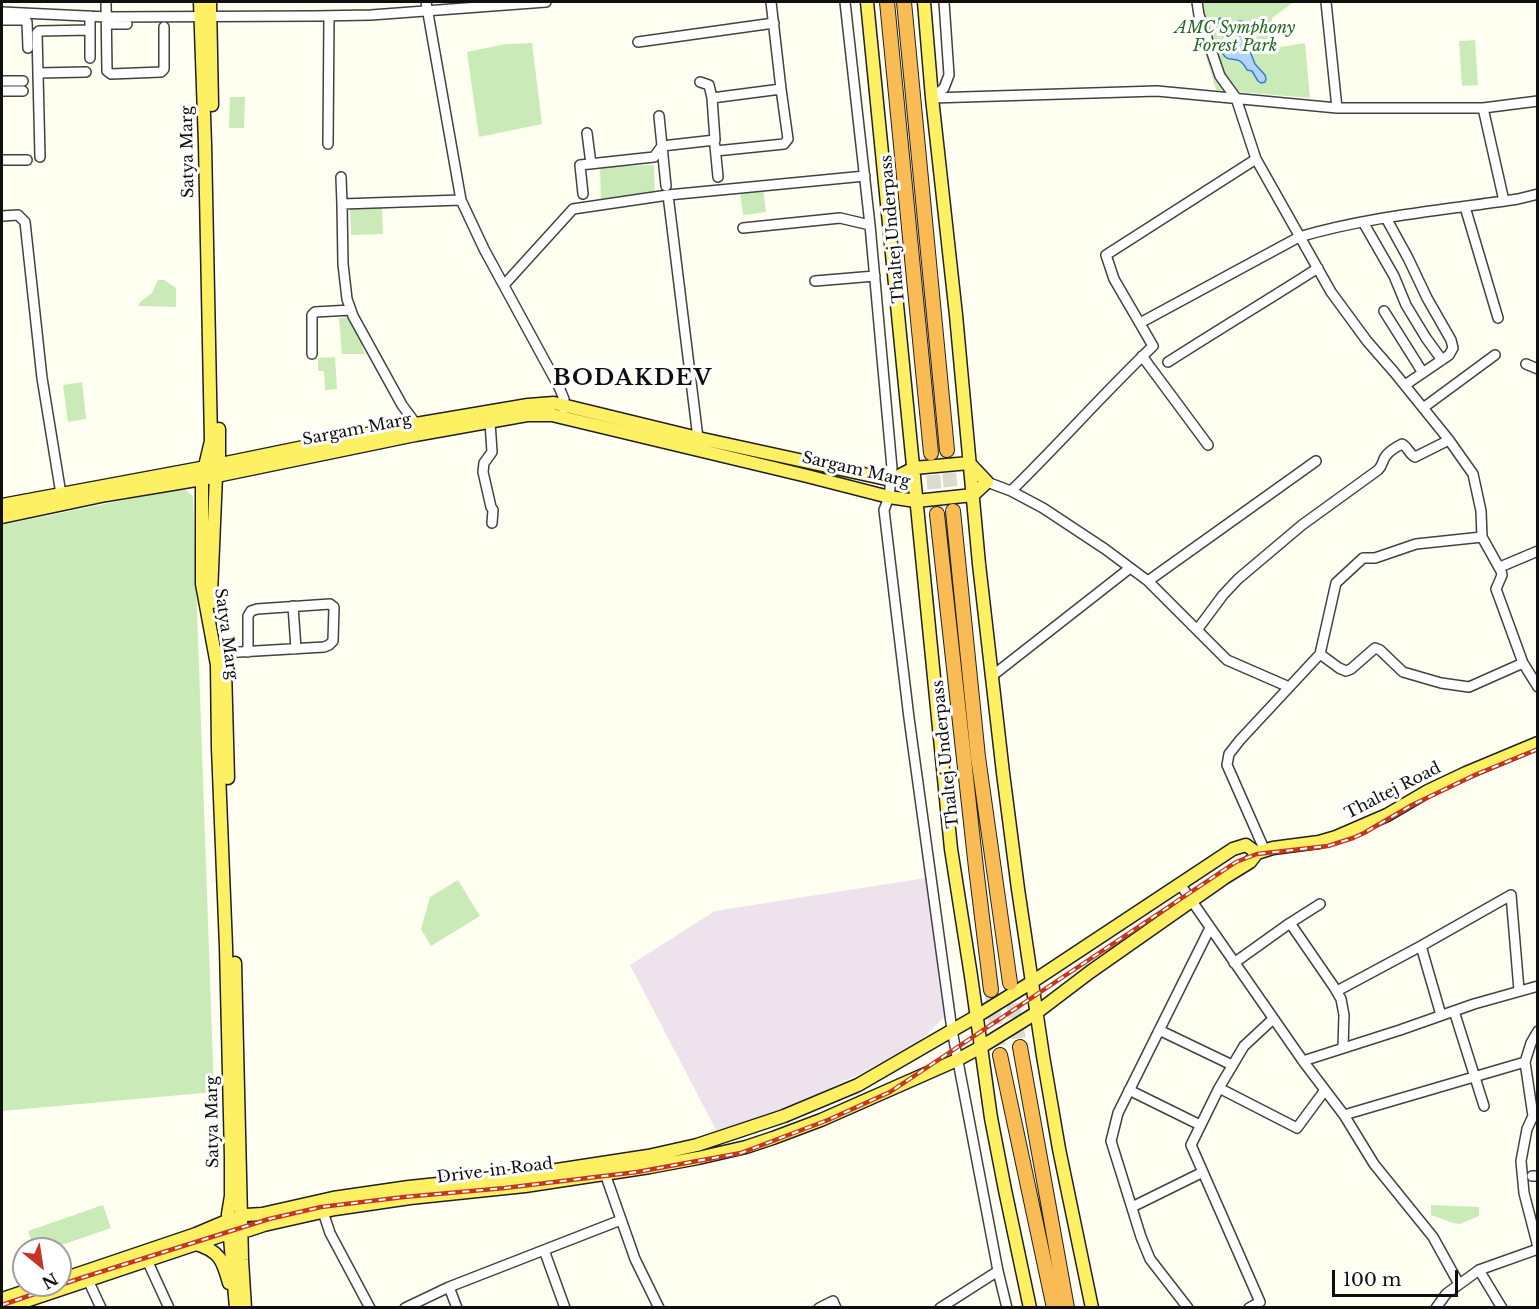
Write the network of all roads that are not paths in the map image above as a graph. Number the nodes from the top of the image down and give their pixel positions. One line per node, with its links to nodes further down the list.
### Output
1 (106, 2): 22 (street)
2 (200, 2): 20 (main road, Satya Marg)
3 (210, 2): 20 (main road, Satya Marg)
4 (546, 2): 14 (street)
5 (771, 2): 23 (street)
6 (845, 2): 54 (street)
7 (867, 2): 98 (main road)
8 (887, 2): 95 (highway, Thaltej Underpass)
9 (904, 2): 94 (highway, Thaltej Underpass)
10 (924, 2): 38 (main road)
11 (944, 2): 38 (street)
12 (1197, 2): 39 (street)
13 (1326, 2): 41 (street)
14 (427, 6): 19 (street); 60 (street)
15 (2, 12): 17 (street)
16 (42, 14): 17 (street); 18 (street); 27 (street)
17 (13, 16): 21 (street); 29 (street)
18 (90, 16): 22 (street); 26 (street)
19 (329, 16): 20 (street); 46 (street)
20 (206, 17): 22 (street); 99 (main road, Satya Marg); 100 (main road, Satya Marg)
21 (2, 20)
22 (107, 21): 24 (street); 25 (street)
23 (774, 23): 28 (street); 35 (street)
24 (128, 24)
25 (164, 27)
26 (90, 30): 27 (street); 30 (street)
27 (43, 31): 32 (street)
28 (638, 42)
29 (28, 48)
30 (90, 58)
31 (86, 72): 32 (street)
32 (39, 73): 49 (street)
33 (2, 81): 36 (street)
34 (700, 82): 37 (street)
35 (781, 89): 37 (street); 48 (street)
36 (2, 91)
37 (712, 98): 45 (street)
38 (932, 98): 39 (street); 97 (main road)
39 (1236, 98): 41 (street); 50 (street)
40 (1538, 100): 42 (street)
41 (1337, 108): 42 (street)
42 (1483, 108): 61 (street)
43 (658, 116): 47 (street)
44 (587, 133): 53 (street)
45 (715, 140): 47 (street); 48 (street)
46 (328, 144)
47 (662, 146): 53 (street); 57 (street)
48 (716, 151): 56 (street)
49 (40, 157)
50 (1256, 159): 69 (street); 77 (street)
51 (2, 160): 52 (street)
52 (27, 160)
53 (591, 164): 58 (street)
54 (865, 176): 57 (street); 67 (street)
55 (341, 177): 62 (street)
56 (718, 177)
57 (667, 191): 73 (street); 92 (street)
58 (583, 194)
59 (1538, 194): 61 (street)
60 (461, 200): 62 (street); 73 (street)
61 (1504, 201): 63 (street)
62 (342, 204): 74 (street)
63 (1465, 207): 65 (street); 76 (street)
64 (2, 216): 104 (street)
65 (1386, 218): 66 (street); 81 (street)
66 (1364, 222): 69 (street); 81 (street)
67 (870, 225): 68 (street); 71 (street)
68 (743, 228)
69 (1299, 237): 70 (street); 77 (street)
70 (1318, 268): 82 (street); 86 (street)
71 (874, 276): 72 (street); 101 (street)
72 (815, 281)
73 (504, 285): 88 (street)
74 (351, 310): 78 (street); 90 (street)
75 (1384, 311): 85 (street)
76 (1498, 318)
77 (1140, 323): 80 (street)
78 (312, 354)
79 (1495, 355): 87 (street)
80 (1142, 356): 93 (street); 103 (street)
81 (1442, 360): 85 (street)
82 (1168, 362)
83 (1526, 364): 84 (street)
84 (1538, 369)
85 (1423, 373): 86 (street)
86 (1405, 385): 87 (street)
87 (1423, 408): 91 (street)
88 (563, 412): 89 (main road, Sargam Marg); 90 (main road, Sargam Marg); 92 (main road, Sargam Marg)
89 (490, 422): 99 (main road, Sargam Marg); 112 (street)
90 (416, 424): 99 (main road, Sargam Marg)
91 (1449, 440): 113 (street); 119 (street)
92 (697, 444): 101 (main road, Sargam Marg); 106 (main road, Sargam Marg)
93 (1208, 445)
94 (947, 450)
95 (931, 453)
96 (1316, 461): 117 (street)
97 (969, 463): 98 (main road, Sargam Marg); 102 (main road); 105 (main road)
98 (914, 468): 101 (main road, Sargam Marg); 107 (main road)
99 (217, 470): 100 (main road, Sargam Marg); 122 (main road, Satya Marg)
100 (204, 473): 104 (main road, Sargam Marg); 111 (main road, Sargam Marg); 128 (main road, Satya Marg)
101 (891, 480): 106 (street)
102 (987, 482): 103 (street); 105 (main road)
103 (1011, 491): 116 (street)
104 (62, 494): 108 (main road, Sargam Marg)
105 (973, 495): 107 (main road, Sargam Marg); 125 (main road)
106 (889, 497): 107 (main road, Sargam Marg); 149 (street)
107 (916, 501): 147 (main road)
108 (2, 505)
109 (953, 511): 139 (highway, Thaltej Underpass)
110 (937, 514): 141 (highway, Thaltej Underpass)
111 (2, 517)
112 (492, 523)
113 (1482, 537): 115 (street); 123 (street)
114 (1538, 551): 115 (street)
115 (1500, 567): 124 (street)
116 (1130, 568): 117 (street); 125 (street)
117 (1148, 582): 119 (street)
118 (293, 606): 120 (street); 120 (street); 121 (street)
119 (1197, 630): 126 (street)
120 (296, 649): 121 (street)
121 (248, 652): 122 (street)
122 (222, 653): 128 (main road, Satya Marg)
123 (1320, 654): 124 (street); 126 (street)
124 (1523, 663): 127 (street)
125 (992, 676): 138 (main road)
126 (1289, 687): 130 (street)
127 (1538, 687)
128 (222, 722): 171 (main road, Satya Marg); 172 (main road, Satya Marg)
129 (1538, 743): 130 (main road, Thaltej Road)
130 (1261, 852): 131 (main road, Thaltej Road); 132 (main road, Thaltej Road)
131 (1180, 884): 132 (street); 138 (main road, Thaltej Road)
132 (1191, 901): 135 (street); 145 (main road, Thaltej Road)
133 (1320, 904): 134 (street)
134 (1290, 923): 137 (street); 143 (street)
135 (1210, 928): 137 (street); 150 (street)
136 (1421, 946): 142 (street); 143 (street); 146 (street)
137 (1234, 963): 148 (street)
138 (1032, 982): 145 (main road); 147 (main road, Thaltej Road)
139 (1010, 983)
140 (1538, 986): 142 (street)
141 (991, 990)
142 (1519, 990): 144 (street)
143 (1337, 991): 154 (street)
144 (1454, 1011): 146 (street); 160 (street)
145 (1036, 1013): 152 (main road, Thaltej Road); 201 (main road)
146 (1441, 1015): 154 (street)
147 (976, 1016): 149 (main road, Drive-in Road); 152 (main road)
148 (1273, 1018): 157 (street); 159 (street)
149 (952, 1030): 156 (street); 167 (main road, Drive-in Road)
150 (1159, 1030): 159 (street); 162 (street)
151 (1538, 1031): 158 (street)
152 (981, 1047): 156 (main road, Drive-in Road); 198 (main road)
153 (1020, 1047): 200 (highway)
154 (1342, 1048): 157 (street)
155 (1000, 1055): 199 (highway)
156 (957, 1060): 167 (main road, Drive-in Road); 180 (street)
157 (1303, 1061): 163 (street)
158 (1525, 1062): 160 (street); 176 (street)
159 (1232, 1065): 161 (street)
160 (1475, 1076): 164 (street); 165 (street)
161 (1219, 1088): 163 (street); 166 (street)
162 (1129, 1090): 166 (street); 169 (street)
163 (1325, 1090): 165 (street)
164 (1484, 1106)
165 (1344, 1115): 183 (street)
166 (1200, 1125): 168 (street)
167 (603, 1168): 170 (main road, Drive-in Road); 171 (main road, Drive-in Road); 173 (street)
168 (1203, 1172): 169 (street); 203 (street)
169 (1132, 1207): 202 (street)
170 (323, 1212): 174 (main road, Drive-in Road); 189 (street)
171 (241, 1216): 172 (main road, Drive-in Road); 174 (main road, Satya Marg)
172 (229, 1220): 174 (main road, Satya Marg); 181 (main road, Drive-in Road)
173 (621, 1220): 177 (street); 193 (street)
174 (235, 1232): 175 (main road, Drive-in Road); 185 (main road, Satya Marg)
175 (196, 1244): 178 (main road, Drive-in Road); 185 (main road)
176 (1538, 1248): 179 (street)
177 (544, 1250): 184 (street); 192 (street)
178 (147, 1260): 182 (main road, Drive-in Road); 188 (street)
179 (1479, 1270): 183 (street); 205 (street)
180 (998, 1271): 196 (street); 197 (street)
181 (72, 1276)
182 (88, 1280): 186 (main road, Drive-in Road); 187 (street)
183 (1459, 1284): 204 (street)
184 (449, 1287): 190 (street); 191 (street)
185 (239, 1306)
186 (5, 1308)
187 (101, 1308)
188 (170, 1308)
189 (370, 1308)
190 (405, 1308)
191 (457, 1308)
192 (565, 1308)
193 (659, 1308)
194 (819, 1308): 195 (street)
195 (836, 1308)
196 (940, 1308)
197 (1007, 1308)
198 (1030, 1308)
199 (1054, 1308)
200 (1067, 1308)
201 (1092, 1308)
202 (1188, 1308)
203 (1249, 1308)
204 (1436, 1308)
205 (1502, 1308)

